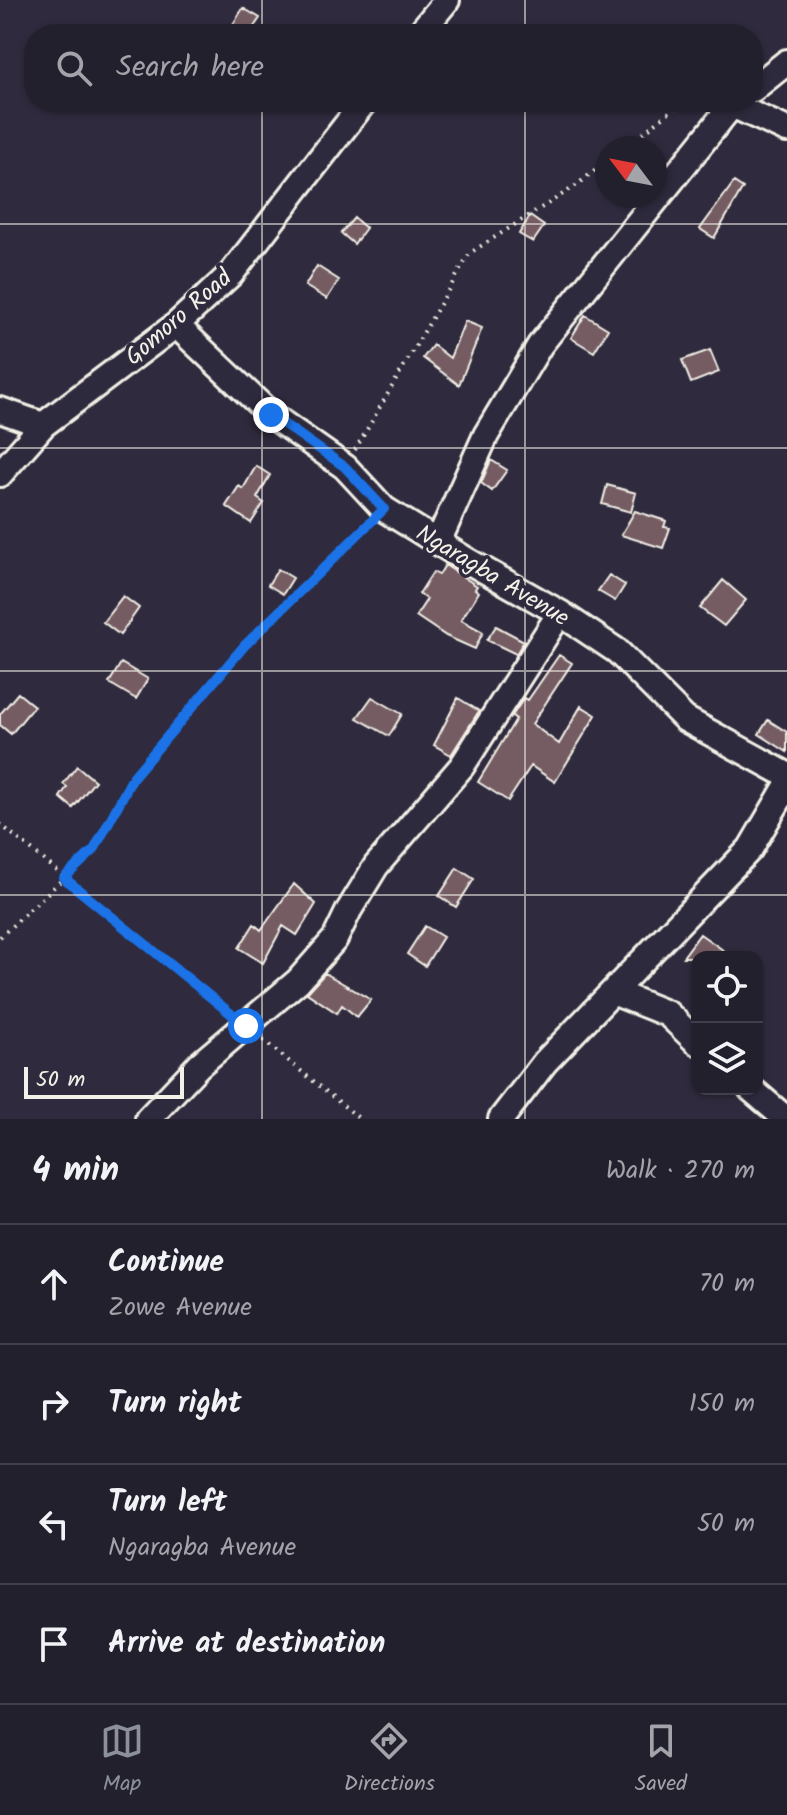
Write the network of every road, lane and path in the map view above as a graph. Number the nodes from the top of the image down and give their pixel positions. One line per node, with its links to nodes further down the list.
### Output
1 (447, 0): 2 (street)
2 (427, 24)
3 (787, 62): 4 (street)
4 (763, 81)
5 (356, 112): 12 (street, Gomoro Road)
6 (669, 112): 10 (path)
7 (728, 112): 18 (street)
8 (750, 112): 9 (street)
9 (787, 130)
10 (639, 136)
11 (595, 170): 15 (path)
12 (176, 325): 14 (street, Gomoro Road); 15 (street, Ngaragba Avenue)
13 (0, 410): 14 (street)
14 (43, 425): 16 (street, Gomoro Road)
15 (345, 467): 17 (street, Ngaragba Avenue)
16 (0, 474)
17 (384, 509): 18 (street, Ngaragba Avenue); 23 (path)
18 (438, 542): 19 (street, Ngaragba Avenue)
19 (560, 613): 20 (street, Ngaragba Avenue); 26 (street)
20 (787, 775)
21 (787, 786): 25 (street)
22 (0, 824): 23 (path)
23 (64, 878): 24 (path); 26 (path)
24 (0, 937)
25 (613, 992): 27 (street); 31 (street)
26 (246, 1026): 29 (street); 30 (path)
27 (691, 1036)
28 (758, 1095): 32 (street)
29 (148, 1119)
30 (360, 1119)
31 (501, 1119)
32 (786, 1119)

